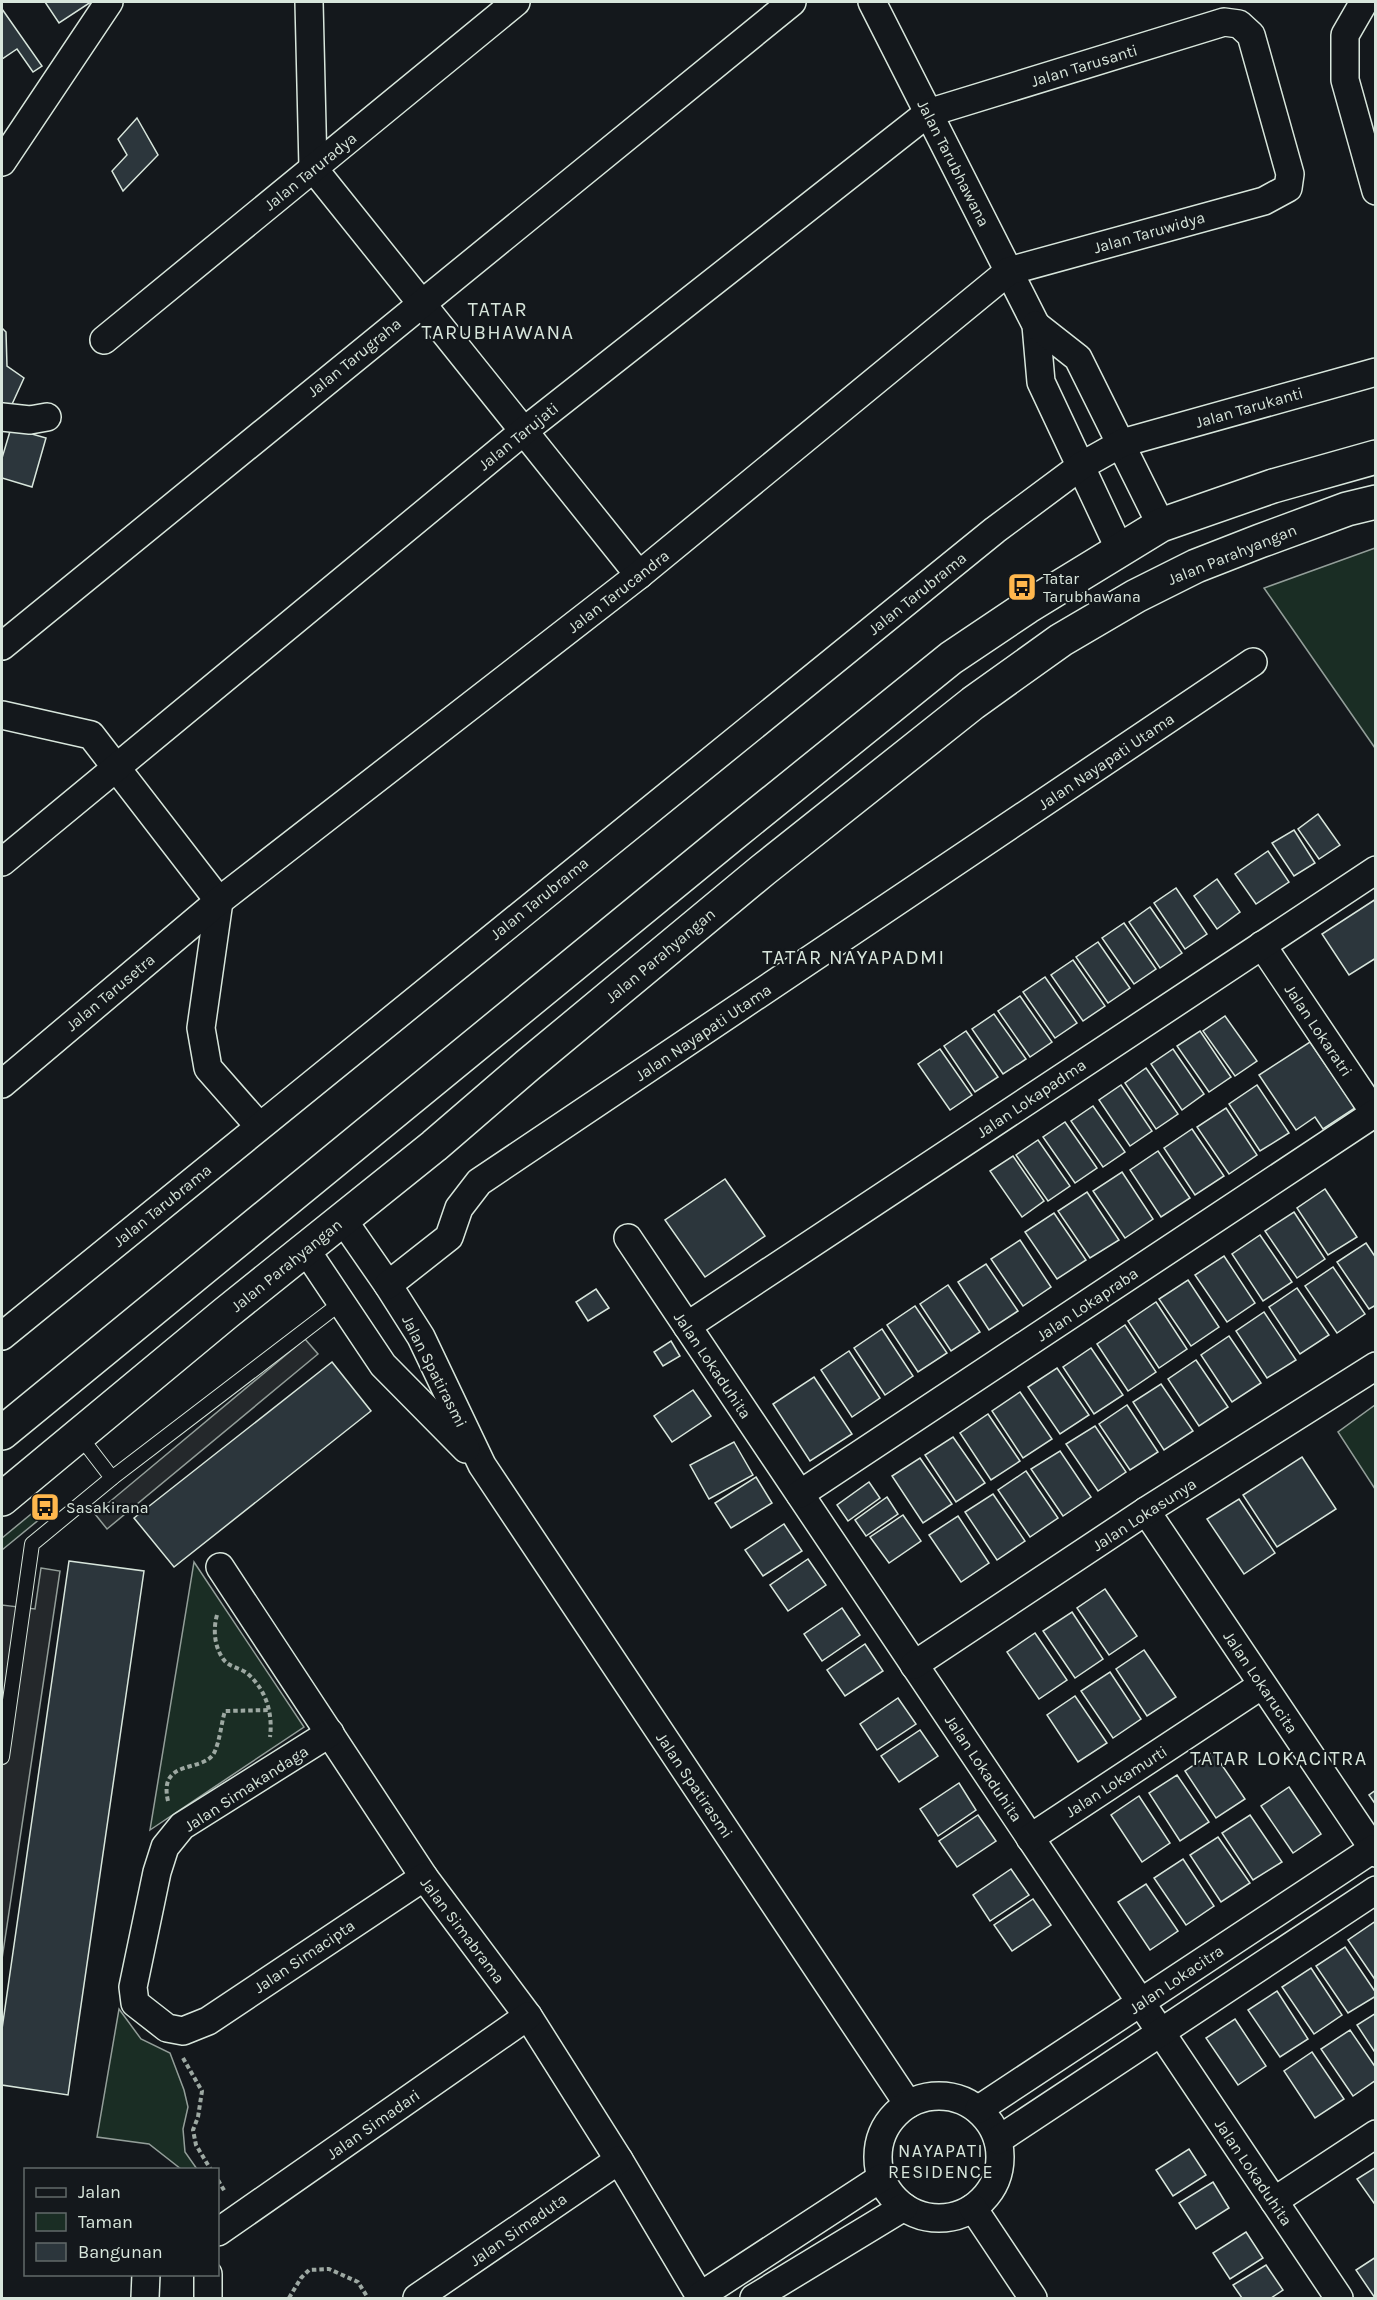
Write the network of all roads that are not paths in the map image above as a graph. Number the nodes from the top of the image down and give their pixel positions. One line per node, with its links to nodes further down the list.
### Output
1 (108, 2): 8 (street)
2 (309, 2): 9 (street)
3 (516, 2): 9 (street, Jalan Taruradya)
4 (792, 2): 13 (street, Jalan Tarugraha)
5 (872, 2): 7 (street, Jalan Tarubhawana)
6 (1364, 2): 11 (street)
7 (928, 113): 10 (street, Jalan Tarusanti); 12 (street, Jalan Tarubhawana); 19 (street, Jalan Tarujati)
8 (2, 162)
9 (313, 168): 13 (street); 15 (street, Jalan Taruradya)
10 (1288, 188): 12 (street, Jalan Taruwidya)
11 (1376, 191)
12 (1009, 272): 14 (street, Jalan Tarubhawana); 26 (street, Jalan Tarucandra)
13 (421, 302): 19 (street); 27 (street, Jalan Tarugraha)
14 (1036, 325): 20 (street); 22 (street)
15 (104, 340)
16 (1376, 372): 20 (street, Jalan Tarukanti)
17 (2, 417): 18 (street)
18 (47, 417)
19 (524, 431): 26 (street); 30 (street, Jalan Tarujati)
20 (1122, 443): 22 (street, Jalan Tarukanti); 24 (street)
21 (1376, 457): 24 (main road)
22 (1081, 466): 25 (street); 39 (street, Jalan Tarubrama)
23 (1376, 502): 33 (main road, Jalan Parahyangan)
24 (1161, 525): 25 (main road)
25 (1120, 550): 31 (main road)
26 (639, 575): 35 (street, Jalan Tarucandra)
27 (2, 646)
28 (1253, 662): 43 (street, Jalan Nayapati Utama)
29 (2, 715): 30 (street)
30 (115, 769): 32 (street, Jalan Tarujati); 35 (street)
31 (733, 834): 33 (main road); 48 (main road)
32 (2, 862)
33 (763, 870): 40 (main road, Jalan Parahyangan)
34 (1376, 870): 36 (street, Jalan Lokapadma)
35 (219, 901): 37 (street, Jalan Tarusetra); 39 (street)
36 (1262, 945): 38 (street, Jalan Lokaratri); 45 (street, Jalan Lokapadma)
37 (2, 1084)
38 (1375, 1114): 52 (street, Jalan Lokapraba)
39 (259, 1126): 46 (street, Jalan Tarubrama)
40 (343, 1220): 42 (main road, Jalan Parahyangan); 43 (street, Jalan Spatirasmi)
41 (628, 1238): 45 (street, Jalan Lokaduhita)
42 (306, 1250): 44 (street, Jalan Spatirasmi); 49 (main road, Jalan Parahyangan)
43 (388, 1285): 50 (street, Jalan Spatirasmi)
44 (342, 1302): 50 (street, Jalan Spatirasmi); 51 (lane)
45 (687, 1326): 52 (street, Jalan Lokaduhita)
46 (2, 1336)
47 (1376, 1366): 54 (street, Jalan Lokasunya)
48 (2, 1433)
49 (78, 1435): 51 (lane); 53 (main road, Jalan Parahyangan)
50 (482, 1465): 68 (street, Jalan Spatirasmi)
51 (112, 1479): 59 (lane)
52 (800, 1494): 56 (street, Jalan Lokaduhita)
53 (2, 1499)
54 (1146, 1511): 56 (street, Jalan Lokasunya); 57 (street, Jalan Lokarucita)
55 (226, 1576): 58 (street, Jalan Simabrama)
56 (914, 1665): 60 (street, Jalan Lokaduhita)
57 (1262, 1685): 60 (street, Jalan Lokamurti); 61 (street, Jalan Lokarucita)
58 (330, 1733): 62 (street, Jalan Simabrama); 66 (street, Jalan Simakandaga)
59 (2, 1757)
60 (1030, 1838): 64 (street, Jalan Lokaduhita)
61 (1374, 1851): 64 (street, Jalan Lokacitra)
62 (424, 1877): 65 (street, Jalan Simabrama); 66 (street, Jalan Simacipta)
63 (1376, 1890): 67 (street)
64 (1140, 2003): 67 (street, Jalan Lokaduhita); 69 (street, Jalan Lokacitra)
65 (528, 2016): 72 (street, Jalan Simabrama); 77 (street, Jalan Simadari)
66 (183, 2031)
67 (1161, 2033): 71 (street); 74 (street, Jalan Lokaduhita)
68 (908, 2104): 69 (street); 73 (street)
69 (979, 2109): 71 (street)
70 (1376, 2134): 74 (street)
71 (998, 2140): 76 (street)
72 (619, 2160): 82 (street, Jalan Simaduta); 83 (street, Jalan Simabrama)
73 (881, 2178): 75 (street); 83 (street)
74 (1274, 2201): 86 (street, Jalan Lokaduhita)
75 (904, 2207): 76 (street); 84 (street)
76 (973, 2208): 85 (street)
77 (219, 2231)
78 (146, 2276): 80 (street)
79 (208, 2276): 81 (street)
80 (145, 2298)
81 (208, 2298)
82 (417, 2298)
83 (700, 2298)
84 (754, 2298)
85 (1033, 2298)
86 (1339, 2298)

